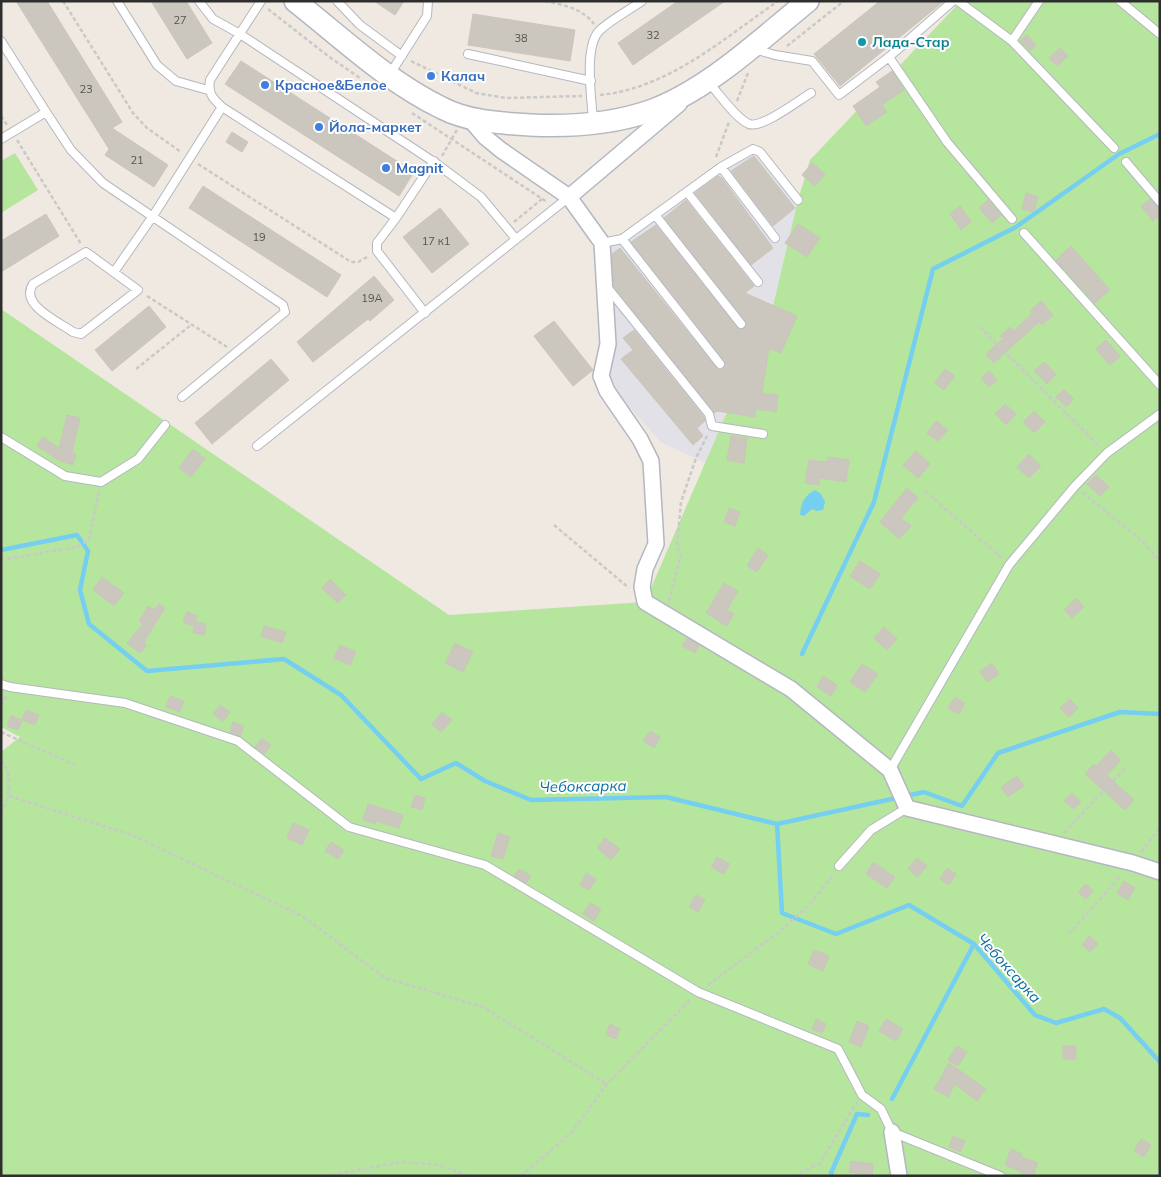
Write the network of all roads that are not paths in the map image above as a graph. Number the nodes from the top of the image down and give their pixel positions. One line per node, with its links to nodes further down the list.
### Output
1 (117, 1): 24 (lane)
2 (199, 1): 13 (lane)
3 (261, 1): 13 (lane)
4 (295, 1): 21 (street)
5 (337, 1): 19 (lane)
6 (428, 1): 19 (lane)
7 (642, 1): 22 (lane)
8 (953, 1): 20 (lane)
9 (958, 1): 16 (lane)
10 (1039, 1): 16 (lane)
11 (1120, 1): 14 (lane)
12 (801, 3): 17 (street)
13 (240, 34): 24 (lane); 33 (lane)
14 (1160, 34)
15 (1, 41): 27 (lane)
16 (1012, 41): 31 (lane)
17 (750, 47): 20 (lane); 23 (street)
18 (468, 54): 22 (lane)
19 (402, 56): 21 (lane)
20 (889, 57): 42 (lane)
21 (389, 76): 28 (street)
22 (591, 81): 29 (lane)
23 (704, 82): 25 (lane); 29 (street); 36 (street)
24 (208, 90): 26 (lane)
25 (811, 93)
26 (222, 107): 39 (lane); 41 (lane)
27 (46, 112): 30 (lane); 39 (lane)
28 (466, 115): 29 (street); 36 (street)
29 (593, 124)
30 (1, 139)
31 (1114, 148)
32 (1126, 162): 38 (lane)
33 (435, 163): 41 (lane); 45 (lane)
34 (721, 167): 35 (lane); 37 (lane); 44 (lane)
35 (687, 192): 40 (lane); 49 (lane)
36 (569, 197): 45 (lane); 47 (street)
37 (798, 200)
38 (1160, 202)
39 (153, 216): 48 (lane); 55 (lane)
40 (656, 216): 46 (lane); 52 (lane)
41 (396, 218): 51 (lane)
42 (1012, 219)
43 (1024, 233): 54 (lane)
44 (775, 238)
45 (516, 239): 51 (lane)
46 (622, 239): 47 (lane); 53 (lane)
47 (602, 242): 50 (street)
48 (114, 272): 48 (lane)
49 (758, 282)
50 (604, 284): 58 (lane); 62 (street)
51 (424, 313): 60 (lane)
52 (741, 324)
53 (720, 364)
54 (1160, 385)
55 (182, 397)
56 (1160, 414): 62 (lane)
57 (164, 425): 59 (lane)
58 (763, 434)
59 (1, 437)
60 (257, 446)
61 (1, 684): 66 (lane)
62 (890, 770): 63 (street)
63 (907, 808): 64 (lane); 65 (street)
64 (839, 866)
65 (1160, 872)
66 (892, 1132): 67 (street); 68 (lane)
67 (899, 1176)
68 (1000, 1176)

